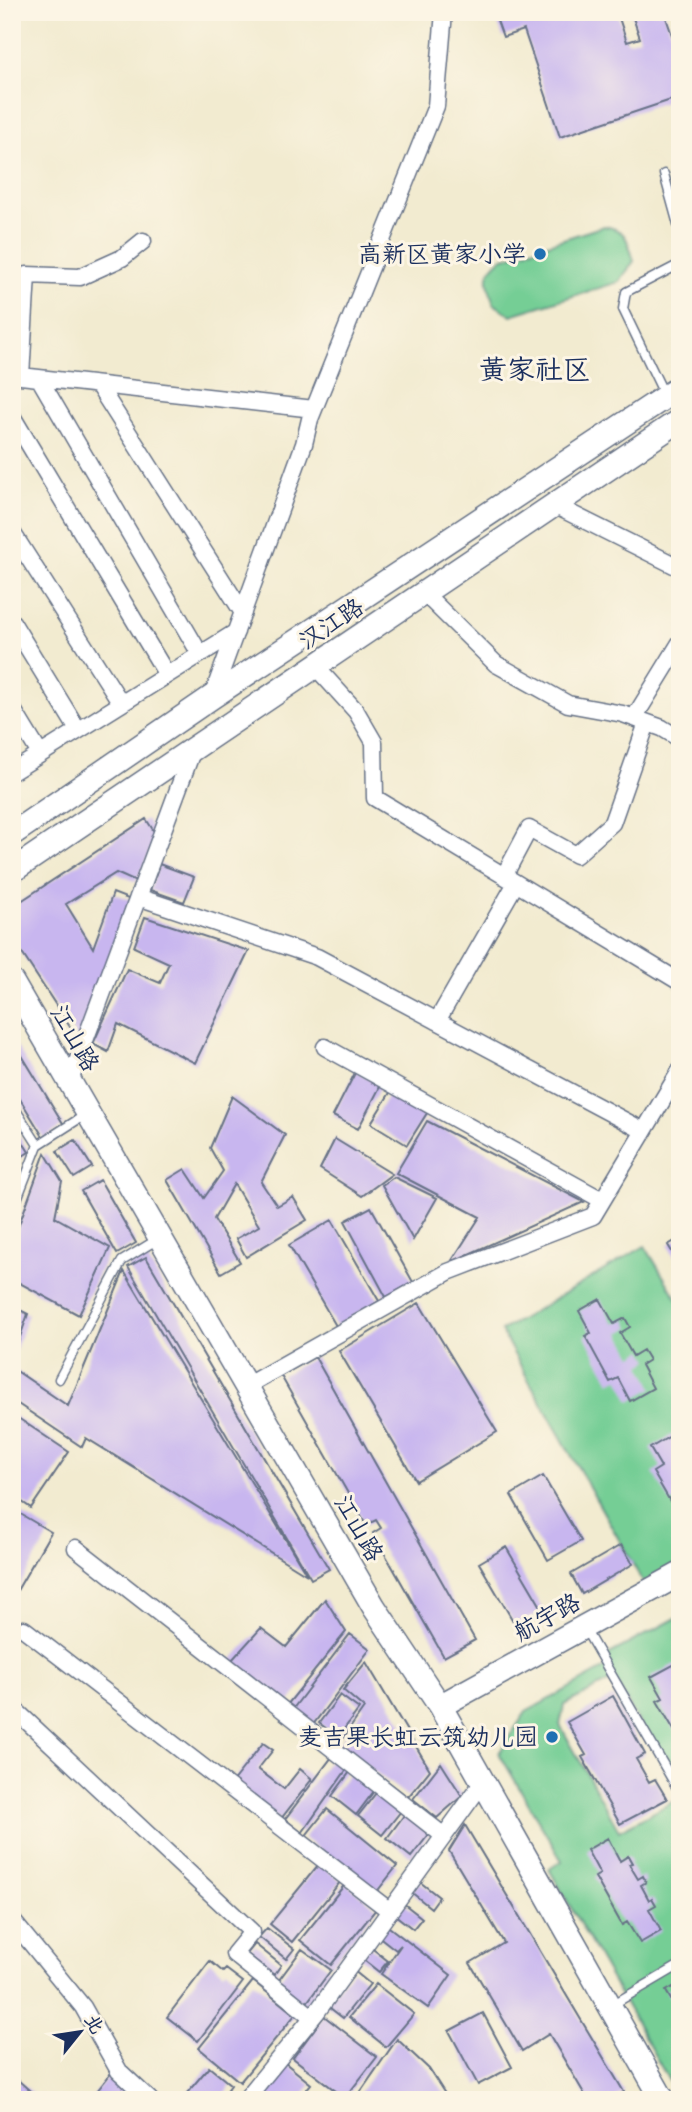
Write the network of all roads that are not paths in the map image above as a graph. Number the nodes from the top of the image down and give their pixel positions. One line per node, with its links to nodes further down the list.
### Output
1 (444, 12): 10 (street)
2 (664, 174): 3 (lane)
3 (680, 232)
4 (143, 241): 6 (street)
5 (680, 264): 9 (lane)
6 (17, 376): 7 (street)
7 (39, 378): 8 (street); 21 (street)
8 (98, 385): 10 (street); 17 (street)
9 (673, 392): 24 (main road, 汉江路)
10 (314, 409): 17 (street)
11 (12, 416): 23 (street)
12 (680, 420): 13 (main road, 汉江路)
13 (554, 505): 15 (street); 16 (main road, 汉江路)
14 (12, 532): 25 (street)
15 (680, 568)
16 (424, 593): 22 (main road, 汉江路); 27 (street)
17 (243, 613): 19 (street)
18 (12, 622): 28 (street)
19 (236, 632): 21 (street); 24 (street)
20 (680, 643): 27 (street)
21 (201, 654): 23 (street)
22 (315, 666): 30 (main road, 汉江路); 35 (street)
23 (167, 675): 25 (street)
24 (212, 697): 33 (main road, 汉江路)
25 (121, 704): 28 (street)
26 (12, 708): 31 (street)
27 (641, 720): 29 (street); 35 (street)
28 (78, 730): 31 (street)
29 (680, 739)
30 (193, 749): 34 (main road, 汉江路); 36 (street)
31 (40, 754): 32 (street)
32 (12, 772)
33 (12, 834)
34 (12, 871)
35 (510, 880): 38 (street); 39 (street)
36 (138, 897): 39 (street); 42 (street)
37 (12, 982): 42 (main road, 江山路)
38 (680, 982)
39 (437, 1021): 45 (street)
40 (325, 1047): 47 (street)
41 (680, 1071): 45 (street)
42 (70, 1081): 44 (main road, 江山路)
43 (12, 1104): 46 (lane)
44 (88, 1113): 46 (lane); 49 (main road, 江山路)
45 (644, 1130): 47 (street)
46 (38, 1145): 48 (lane)
47 (602, 1200): 51 (street)
48 (12, 1212)
49 (161, 1238): 50 (lane); 51 (main road, 江山路)
50 (59, 1379)
51 (246, 1386): 56 (main road, 江山路)
52 (76, 1548): 60 (street)
53 (680, 1574): 54 (main road, 航宇路)
54 (584, 1627): 56 (main road, 航宇路); 59 (lane)
55 (24, 1629): 61 (street)
56 (440, 1706): 58 (main road, 江山路)
57 (12, 1707): 65 (street)
58 (483, 1782): 60 (street); 64 (main road, 江山路)
59 (680, 1793)
60 (444, 1836): 61 (street)
61 (390, 1911): 65 (street)
62 (12, 1920): 66 (street)
63 (680, 1965): 64 (lane)
64 (610, 2007): 68 (main road, 江山路)
65 (312, 2017): 67 (street)
66 (150, 2100)
67 (245, 2100)
68 (663, 2100)

